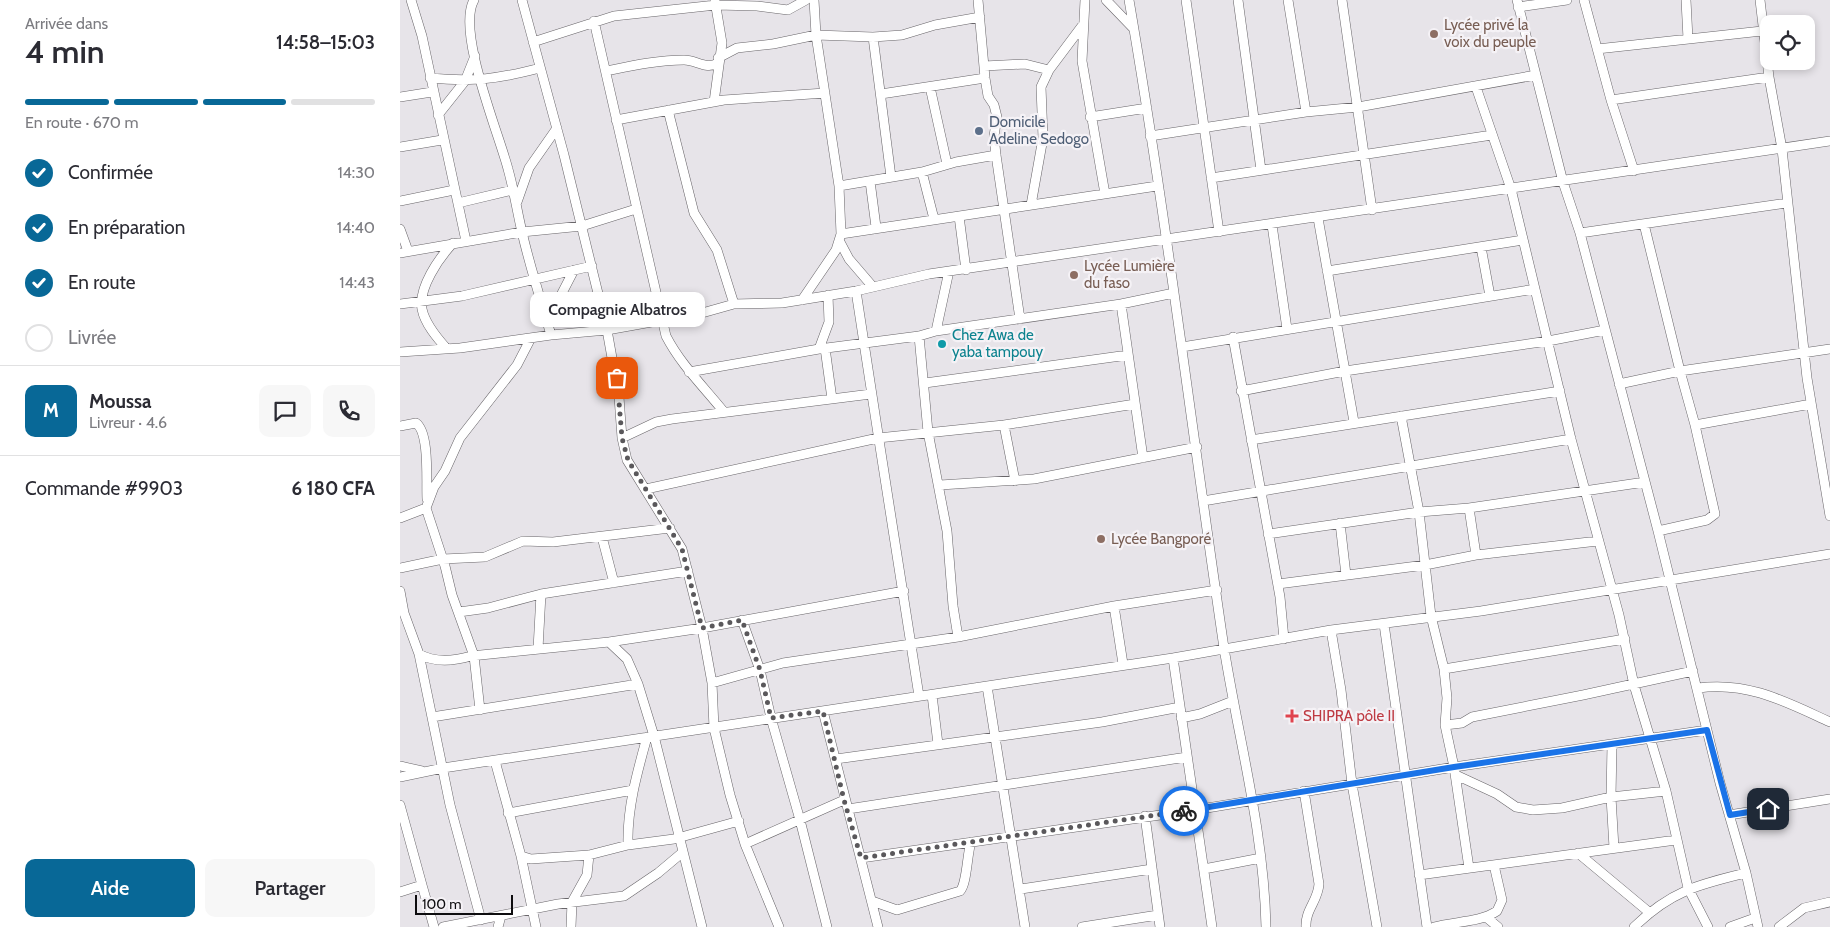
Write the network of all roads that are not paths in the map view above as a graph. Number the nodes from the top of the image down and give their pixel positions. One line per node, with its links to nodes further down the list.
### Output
1 (411, 0): 40 (street)
2 (474, 0): 31 (street)
3 (522, 0): 29 (street)
4 (806, 0): 18 (street)
5 (814, 0): 26 (street)
6 (978, 0): 21 (street)
7 (1085, 0): 23 (street)
8 (1106, 0): 24 (street)
9 (1129, 0): 24 (street)
10 (1186, 0): 61 (street)
11 (1238, 0): 59 (street)
12 (1288, 0): 55 (street)
13 (1342, 0): 52 (street)
14 (1568, 0): 19 (street)
15 (1584, 0): 30 (street)
16 (1686, 0): 28 (street)
17 (1760, 0): 20 (street)
18 (715, 2): 22 (street); 32 (street)
19 (1518, 4): 38 (street)
20 (1761, 15)
21 (980, 17): 27 (street); 33 (street)
22 (594, 21): 29 (street); 37 (street)
23 (1082, 26): 35 (street); 57 (street)
24 (1134, 28): 53 (street)
25 (1760, 30): 28 (street)
26 (816, 35): 27 (street); 32 (street); 47 (street)
27 (873, 37): 48 (street)
28 (1688, 39): 30 (street)
29 (533, 42): 34 (street)
30 (1597, 49): 50 (street)
31 (475, 56): 42 (street); 43 (street)
32 (718, 61): 37 (street); 51 (street)
33 (984, 66): 35 (street); 41 (street)
34 (540, 68): 42 (street); 60 (street)
35 (1050, 70): 88 (street)
36 (1768, 70): 39 (street)
37 (606, 71): 58 (street)
38 (1536, 75): 45 (street); 77 (street)
39 (1769, 77): 50 (street); 67 (street)
40 (430, 78): 43 (street); 46 (street)
41 (985, 78): 44 (street); 68 (street)
42 (482, 80): 43 (street); 82 (street)
43 (465, 82): 56 (street)
44 (930, 87): 48 (street); 70 (street)
45 (1476, 87): 52 (street); 62 (street)
46 (432, 92): 49 (street); 56 (street)
47 (825, 93): 51 (street); 78 (street)
48 (881, 94): 74 (street)
49 (400, 97)
50 (1611, 100): 72 (street)
51 (714, 102): 54 (street)
52 (1358, 107): 55 (street); 69 (street)
53 (1147, 108): 57 (street); 63 (street)
54 (668, 110): 58 (street); 126 (street)
55 (1306, 112): 59 (street)
56 (438, 115): 64 (street)
57 (1090, 117): 83 (street)
58 (616, 120): 89 (street)
59 (1253, 120): 61 (street); 71 (street)
60 (556, 128): 86 (street); 97 (street)
61 (1205, 129): 63 (street); 75 (street)
62 (1492, 135): 69 (street); 80 (street)
63 (1150, 136): 79 (street)
64 (442, 140): 66 (street); 81 (street)
65 (1830, 141): 67 (street)
66 (400, 147)
67 (1782, 149): 72 (street); 87 (street)
68 (996, 155): 70 (street); 90 (street)
69 (1363, 155): 71 (street); 91 (street)
70 (947, 164): 73 (street)
71 (1261, 170): 75 (street)
72 (1634, 171): 77 (street)
73 (922, 172): 74 (street); 94 (street)
74 (891, 177): 76 (street)
75 (1211, 178): 101 (street)
76 (870, 181): 78 (street); 98 (street)
77 (1563, 182): 80 (street); 102 (street)
78 (839, 186): 103 (street)
79 (1157, 186): 83 (street); 104 (street)
80 (1510, 189): 91 (street); 105 (street)
81 (454, 190): 84 (street); 85 (street)
82 (513, 190): 85 (street); 86 (street)
83 (1105, 194): 88 (street)
84 (400, 201)
85 (458, 203): 106 (street)
86 (517, 203): 100 (street)
87 (1787, 203): 96 (street); 147 (street)
88 (1030, 205): 90 (street)
89 (636, 209): 97 (street); 129 (street)
90 (1004, 209): 92 (street); 110 (street)
91 (1372, 210): 93 (street)
92 (959, 216): 94 (street); 113 (street)
93 (1318, 218): 95 (street); 115 (street)
94 (934, 219): 98 (street)
95 (1272, 224): 101 (street); 132 (street)
96 (1644, 224): 102 (street); 150 (street)
97 (582, 226): 100 (street); 111 (street)
98 (876, 227): 103 (street)
99 (400, 229): 109 (street)
100 (522, 232): 106 (street); 116 (street)
101 (1219, 232): 104 (street)
102 (1580, 233): 134 (street)
103 (840, 238): 117 (street); 123 (street)
104 (1166, 240): 110 (street); 120 (street)
105 (1523, 240): 108 (street); 118 (street)
106 (466, 241): 107 (street)
107 (453, 243): 109 (street); 124 (street)
108 (1480, 247): 115 (street); 122 (street)
109 (404, 252)
110 (1012, 263): 113 (street); 128 (street)
111 (592, 266): 112 (street); 133 (street)
112 (574, 270): 116 (street); 131 (street)
113 (966, 270): 114 (street)
114 (949, 271): 117 (street); 135 (street)
115 (1327, 271): 130 (street)
116 (535, 279): 124 (street); 131 (street)
117 (873, 287): 119 (street)
118 (1535, 289): 122 (street); 140 (street)
119 (856, 291): 121 (street); 141 (street)
120 (1174, 293): 127 (street); 142 (street)
121 (828, 295): 123 (street); 143 (street)
122 (1490, 296): 130 (street)
123 (802, 300): 126 (street)
124 (422, 302): 125 (street); 144 (street)
125 (400, 304)
126 (734, 304): 129 (street)
127 (1121, 304): 128 (street); 148 (street)
128 (1020, 319): 135 (street)
129 (664, 320): 133 (street); 151 (street)
130 (1336, 321): 132 (street); 149 (street)
131 (547, 322): 136 (street)
132 (1287, 329): 139 (street)
133 (607, 330): 136 (street); 167 (street)
134 (1605, 330): 140 (street); 153 (street)
135 (936, 331): 137 (street)
136 (551, 335): 138 (street)
137 (919, 336): 141 (street); 152 (street)
138 (531, 338): 144 (street); 182 (street)
139 (1233, 338): 142 (street); 154 (street)
140 (1548, 341): 149 (street); 155 (street)
141 (864, 342): 143 (street); 156 (street)
142 (1182, 347): 171 (street)
143 (822, 348): 151 (street); 157 (street)
144 (447, 349): 146 (street)
145 (1830, 349): 147 (street)
146 (400, 352)
147 (1804, 354): 150 (street); 159 (street)
148 (1128, 355): 152 (street); 158 (street)
149 (1344, 370): 154 (street); 162 (street)
150 (1680, 371): 153 (street); 164 (street)
151 (690, 372): 160 (street)
152 (925, 382): 166 (street)
153 (1619, 384): 175 (street)
154 (1241, 391): 170 (street)
155 (1560, 391): 161 (street); 169 (street)
156 (871, 394): 157 (street); 168 (street)
157 (832, 399): 160 (street)
158 (1135, 404): 163 (street); 172 (street)
159 (1810, 404): 164 (street); 181 (street)
160 (724, 412): 167 (street)
161 (1401, 416): 162 (street); 173 (street)
162 (1354, 422): 170 (street)
163 (1004, 425): 166 (street); 174 (street)
164 (1696, 425): 189 (street)
165 (400, 426): 182 (street)
166 (928, 432): 168 (street); 176 (street)
167 (622, 438): 177 (street)
168 (878, 438): 177 (street); 206 (street)
169 (1571, 439): 173 (street); 178 (street)
170 (1250, 440): 179 (street)
171 (1197, 447): 172 (street); 180 (street)
172 (1143, 458): 174 (street)
173 (1411, 467): 179 (street); 184 (street)
174 (1015, 481): 176 (street)
175 (1645, 482): 178 (street); 189 (street)
176 (940, 486): 216 (street)
177 (646, 489): 188 (street)
178 (1584, 490): 183 (street); 192 (street)
179 (1260, 492): 180 (street); 190 (street)
180 (1204, 502): 204 (street)
181 (1829, 504): 185 (street)
182 (427, 505): 186 (street); 195 (street)
183 (1469, 508): 184 (street); 194 (street)
184 (1420, 512): 187 (street); 196 (street)
185 (1830, 516)
186 (400, 518)
187 (1340, 523): 190 (street); 199 (street)
188 (670, 528): 191 (street); 198 (street)
189 (1658, 531): 200 (street)
190 (1268, 534): 202 (street)
191 (602, 536): 195 (street); 201 (street)
192 (1598, 541): 194 (street); 203 (street)
193 (1830, 554): 200 (street)
194 (1476, 555): 196 (street)
195 (443, 559): 197 (street); 209 (street)
196 (1425, 565): 199 (street); 211 (street)
197 (400, 568)
198 (688, 571): 201 (street); 214 (street)
199 (1346, 575): 202 (street)
200 (1671, 580): 203 (street); 229 (street)
201 (614, 583): 207 (street)
202 (1278, 584): 217 (street)
203 (1610, 588): 211 (street); 218 (street)
204 (1217, 590): 208 (street); 221 (street)
205 (400, 591): 210 (street)
206 (904, 591): 212 (street); 220 (street)
207 (541, 594): 209 (street); 222 (street)
208 (1114, 606): 216 (street); 226 (street)
209 (459, 612): 224 (street)
210 (402, 613): 223 (street)
211 (1431, 616): 213 (street); 227 (street)
212 (742, 620): 214 (street); 228 (street)
213 (1384, 624): 215 (street); 260 (street)
214 (702, 628): 219 (street); 230 (street)
215 (1330, 630): 217 (street); 262 (street)
216 (958, 637): 220 (street)
217 (1284, 639): 221 (street)
218 (1625, 639): 227 (street); 232 (street)
219 (609, 642): 222 (street); 231 (street)
220 (911, 643): 228 (street); 236 (street)
221 (1224, 648): 225 (street); 237 (street)
222 (538, 649): 224 (street)
223 (419, 654): 224 (street); 241 (street)
224 (474, 656): 239 (street)
225 (1173, 658): 226 (street); 238 (street)
226 (1123, 664): 233 (street)
227 (1444, 669): 245 (street)
228 (760, 670): 230 (street); 242 (street)
229 (1693, 671): 232 (street); 234 (street)
230 (712, 683): 246 (street)
231 (638, 684): 239 (street); 248 (street)
232 (1634, 685): 245 (street); 250 (street)
233 (987, 686): 235 (street); 249 (street)
234 (1698, 688): 244 (street); 247 (street)
235 (932, 695): 236 (street); 251 (street)
236 (919, 696): 240 (street)
237 (1234, 701): 243 (street); 270 (street)
238 (1180, 707): 243 (street); 249 (street)
239 (480, 710): 241 (street)
240 (823, 711): 242 (street); 254 (street)
241 (432, 717): 257 (street)
242 (771, 718): 246 (street); 277 (street)
243 (1182, 718): 253 (street)
244 (1830, 722)
245 (1445, 725): 258 (street)
246 (714, 728): 248 (street); 278 (street)
247 (1707, 730): 250 (street); 275 (street)
248 (650, 736): 255 (street); 264 (street); 280 (street)
249 (997, 736): 251 (street); 263 (street)
250 (1651, 739): 252 (street); 266 (street)
251 (938, 744): 254 (street)
252 (1612, 745): 258 (street); 267 (street)
253 (1187, 757): 263 (street); 273 (street)
254 (836, 759): 269 (street)
255 (495, 761): 257 (street); 274 (street)
256 (400, 766): 259 (street)
257 (443, 768): 259 (street); 310 (street)
258 (1455, 771): 260 (street); 267 (street); 293 (street)
259 (423, 772): 261 (street)
260 (1405, 776): 262 (street); 297 (street)
261 (400, 777)
262 (1352, 784): 265 (street); 327 (street)
263 (1003, 786): 272 (street); 279 (street)
264 (633, 790): 274 (street); 284 (street)
265 (1304, 791): 270 (street); 326 (street)
266 (1666, 791): 267 (street); 281 (street)
267 (1611, 797): 285 (street)
268 (1830, 798): 275 (street)
269 (844, 800): 272 (street); 277 (street)
270 (1253, 800): 273 (street); 291 (street)
271 (400, 805): 298 (street)
272 (848, 809): 290 (street)
273 (1195, 810): 276 (street); 295 (street)
274 (508, 813): 289 (street)
275 (1730, 815): 296 (street)
276 (1145, 816): 279 (street); 294 (street)
277 (800, 820): 283 (street); 319 (street)
278 (738, 821): 280 (street); 283 (street)
279 (1011, 836): 282 (street); 300 (street)
280 (680, 837): 284 (street); 286 (street)
281 (1676, 840): 285 (street); 299 (street)
282 (971, 842): 290 (street); 302 (street)
283 (745, 844): 318 (street)
284 (628, 845): 288 (street)
285 (1614, 848): 287 (street)
286 (683, 852): 303 (street); 317 (street)
287 (1578, 854): 292 (street); 306 (street)
288 (589, 855): 289 (street); 303 (street)
289 (521, 856): 305 (street)
290 (861, 858): 302 (street)
291 (1260, 858): 295 (street); 325 (street)
292 (1494, 865): 293 (street); 309 (street)
293 (1470, 868): 297 (street)
294 (1152, 869): 300 (street); 307 (street)
295 (1204, 869): 324 (street)
296 (1746, 873): 299 (street); 311 (street)
297 (1419, 875): 328 (street)
298 (422, 885): 301 (street); 312 (street)
299 (1688, 888): 306 (street); 332 (street)
300 (1021, 889): 321 (street)
301 (400, 892)
302 (872, 901): 320 (street)
303 (572, 902): 305 (street); 316 (street)
304 (1830, 902): 334 (street)
305 (532, 911): 308 (street); 315 (street)
306 (1650, 913): 331 (street)
307 (1158, 914): 322 (street); 323 (street)
308 (500, 916): 310 (street); 314 (street)
309 (1486, 917): 329 (street); 330 (street)
310 (481, 920): 313 (street)
311 (1756, 923): 333 (street)
312 (434, 927)
313 (443, 927)
314 (498, 927)
315 (536, 927)
316 (571, 927)
317 (702, 927)
318 (779, 927)
319 (827, 927)
320 (878, 927)
321 (1025, 927)
322 (1082, 927)
323 (1160, 927)
324 (1212, 927)
325 (1266, 927)
326 (1306, 927)
327 (1377, 927)
328 (1427, 927)
329 (1434, 927)
330 (1498, 927)
331 (1634, 927)
332 (1708, 927)
333 (1730, 927)
334 (1779, 927)

